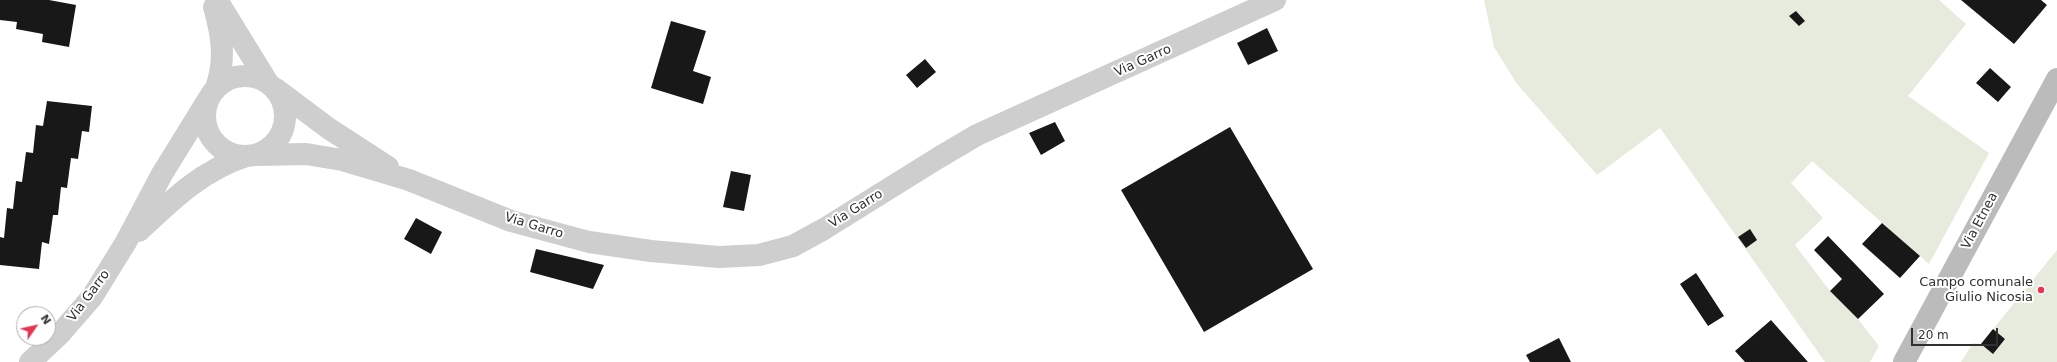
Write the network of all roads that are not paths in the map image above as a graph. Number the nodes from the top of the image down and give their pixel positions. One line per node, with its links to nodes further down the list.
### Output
1 (212, 0): 6 (street)
2 (217, 0): 5 (street)
3 (1275, 0): 8 (street, Via Garro)
4 (2057, 79): 11 (main road, Via Etnea)
5 (271, 85): 6 (street); 7 (street); 8 (street)
6 (212, 93): 7 (street); 9 (street)
7 (252, 156): 8 (street); 9 (street)
8 (409, 180)
9 (126, 242): 10 (street, Via Garro)
10 (30, 362)
11 (1904, 362)

